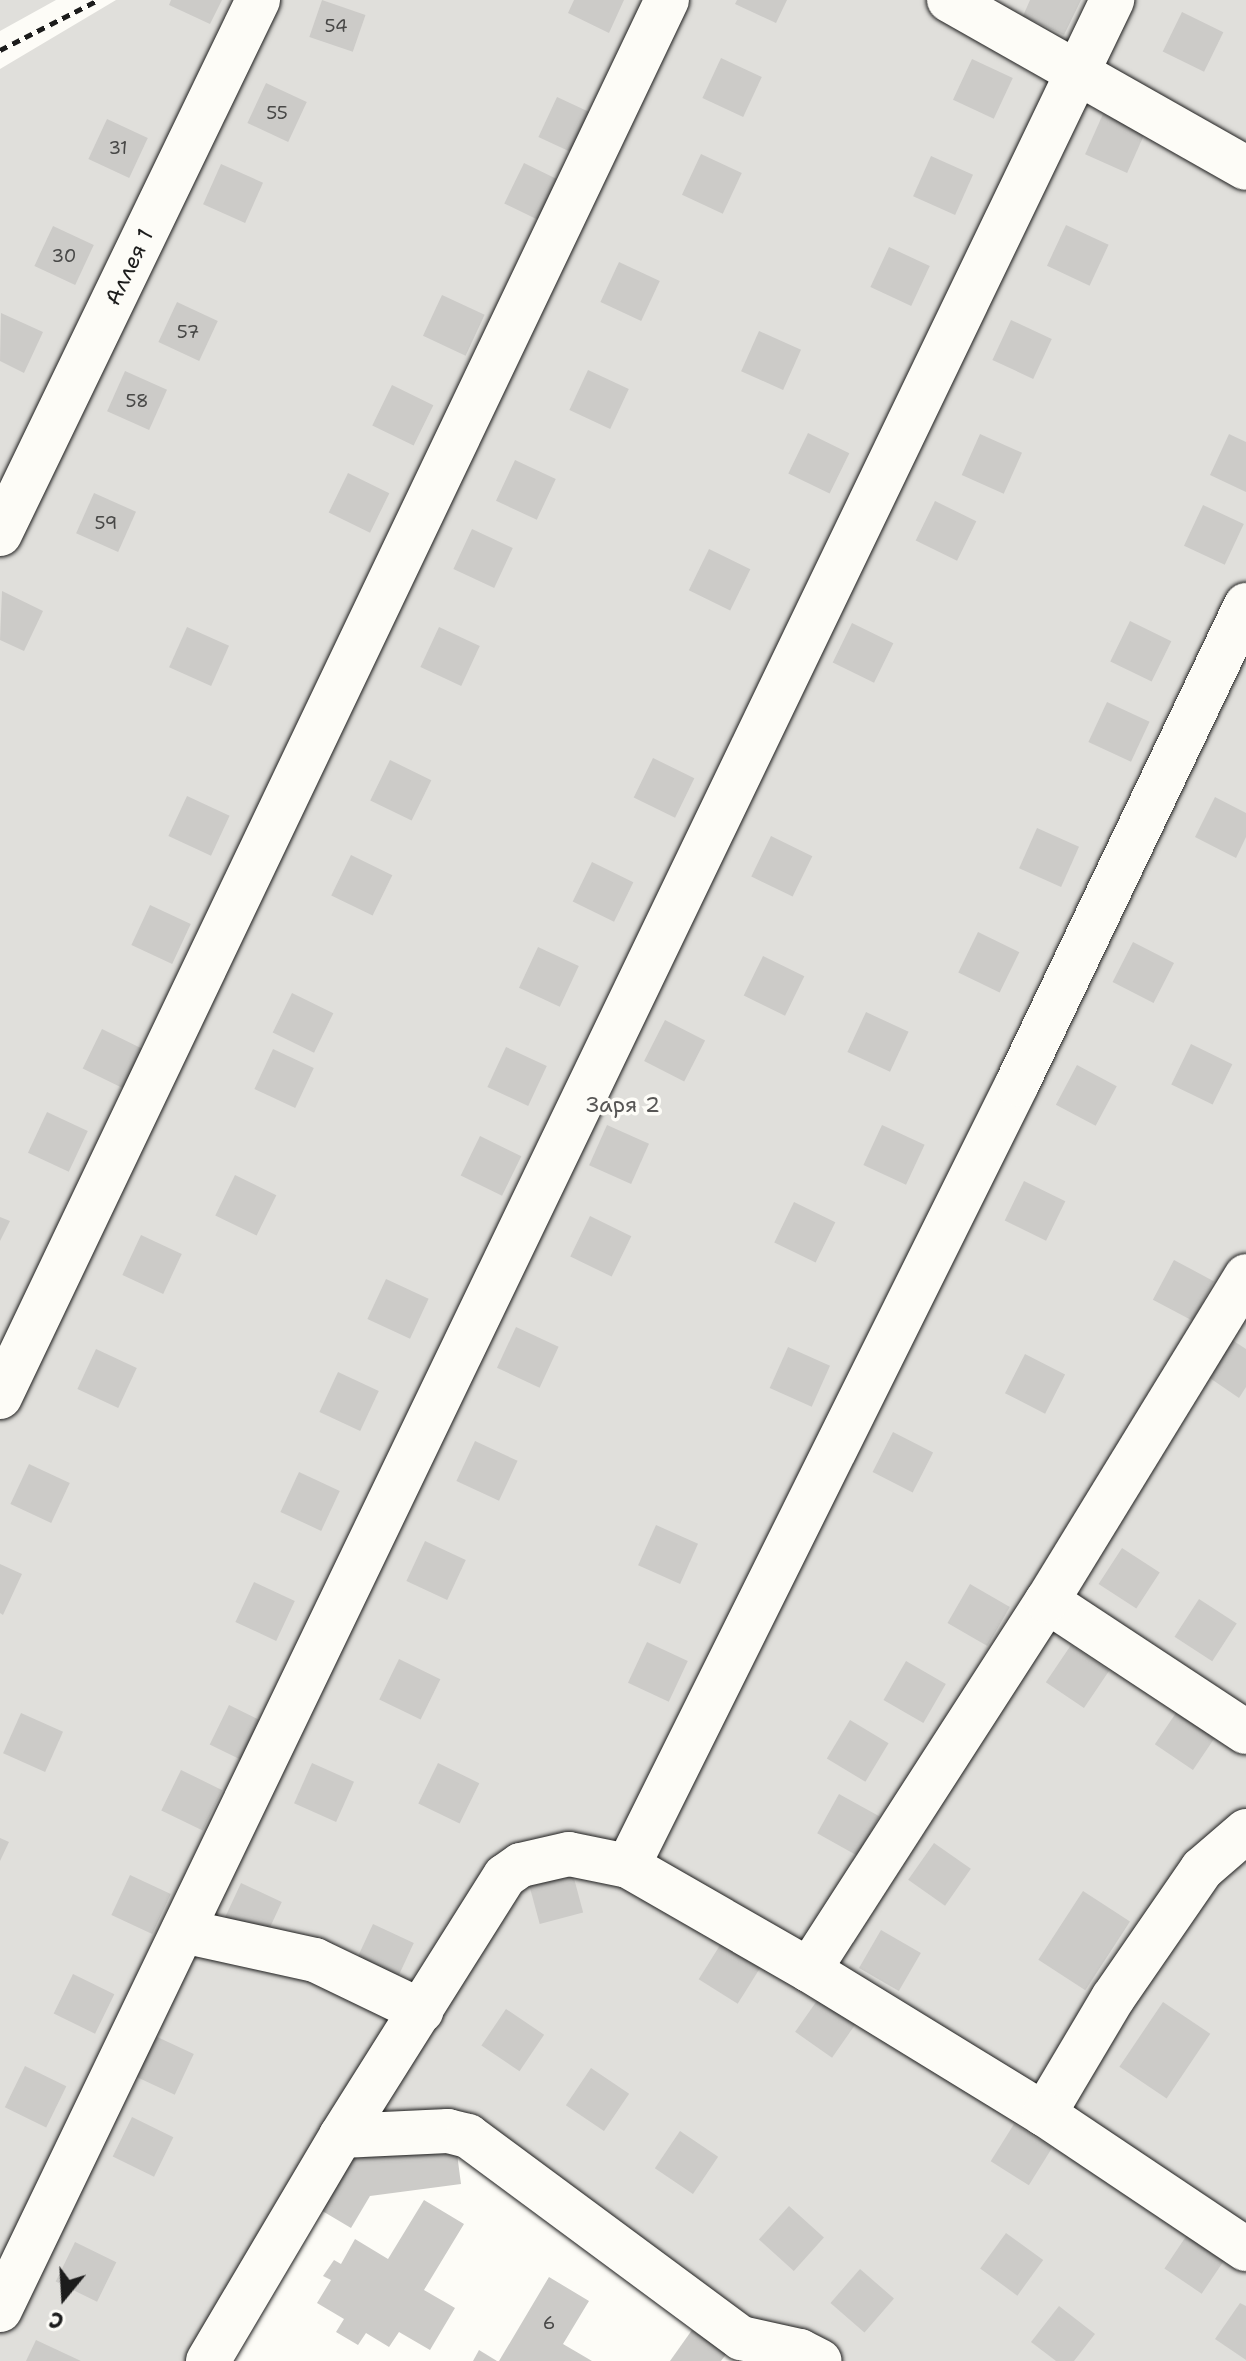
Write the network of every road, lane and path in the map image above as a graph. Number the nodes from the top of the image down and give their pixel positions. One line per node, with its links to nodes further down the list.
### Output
1 (98, 0): 6 (path)
2 (258, 0): 9 (lane, Аллея 1)
3 (667, 0): 12 (lane)
4 (949, 0): 7 (lane)
5 (1112, 0): 7 (lane)
6 (0, 50)
7 (1078, 73): 8 (lane); 17 (lane)
8 (1246, 168)
9 (0, 534)
10 (1246, 605): 16 (lane)
11 (1246, 1276): 13 (lane)
12 (0, 1397)
13 (1047, 1601): 14 (lane); 18 (lane)
14 (1246, 1732)
15 (1246, 1831): 20 (lane)
16 (628, 1866): 18 (lane); 19 (lane)
17 (183, 1931): 19 (lane); 23 (lane)
18 (809, 1970): 20 (lane)
19 (421, 2011): 21 (lane)
20 (1044, 2114): 22 (lane)
21 (341, 2136): 24 (lane); 25 (lane)
22 (1246, 2249)
23 (0, 2310)
24 (208, 2361)
25 (820, 2361)

